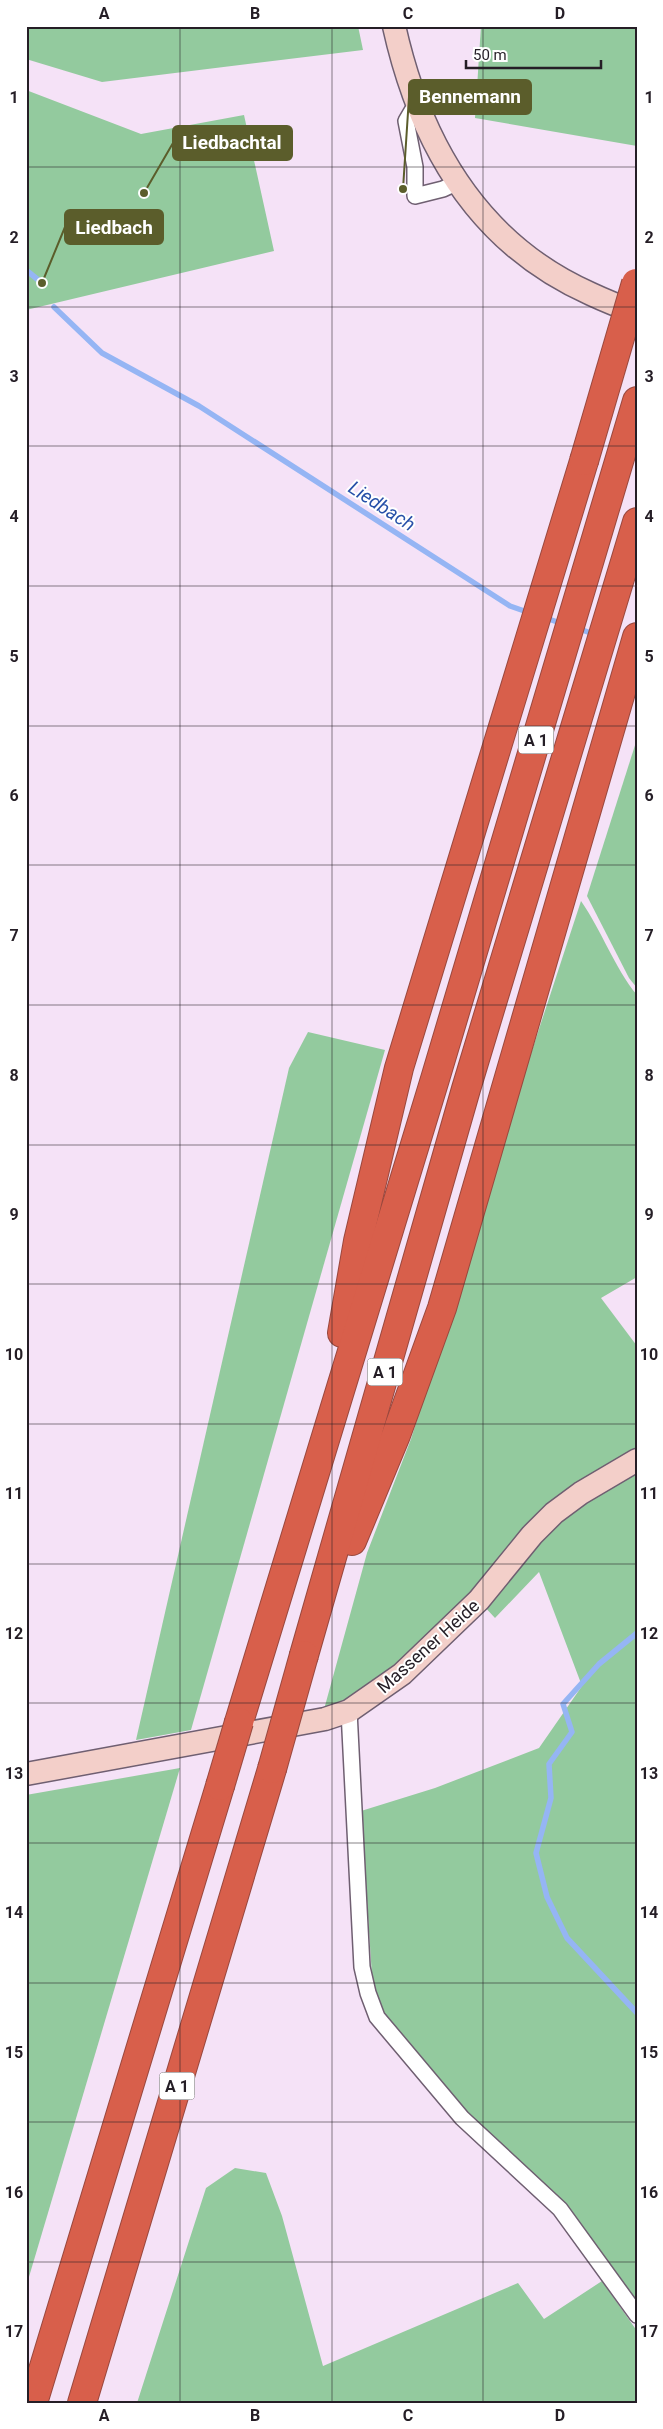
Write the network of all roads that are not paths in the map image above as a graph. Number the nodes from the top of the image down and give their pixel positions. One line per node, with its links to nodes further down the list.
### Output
1 (394, 26): 2 (street)
2 (416, 104): 3 (street); 3 (street)
3 (456, 183): 5 (street)
4 (637, 282): 9 (highway, bridge)
5 (637, 313)
6 (637, 401): 9 (highway, A 1)
7 (637, 522): 11 (highway, A 1)
8 (637, 637): 11 (highway)
9 (323, 1446): 15 (highway, A 1, bridge)
10 (637, 1460): 12 (street, Massener Heide)
11 (304, 1655): 16 (highway, A 1, bridge)
12 (349, 1711): 13 (street, Massener Heide); 14 (street)
13 (26, 1774)
14 (637, 2315)
15 (33, 2403)
16 (82, 2403)

